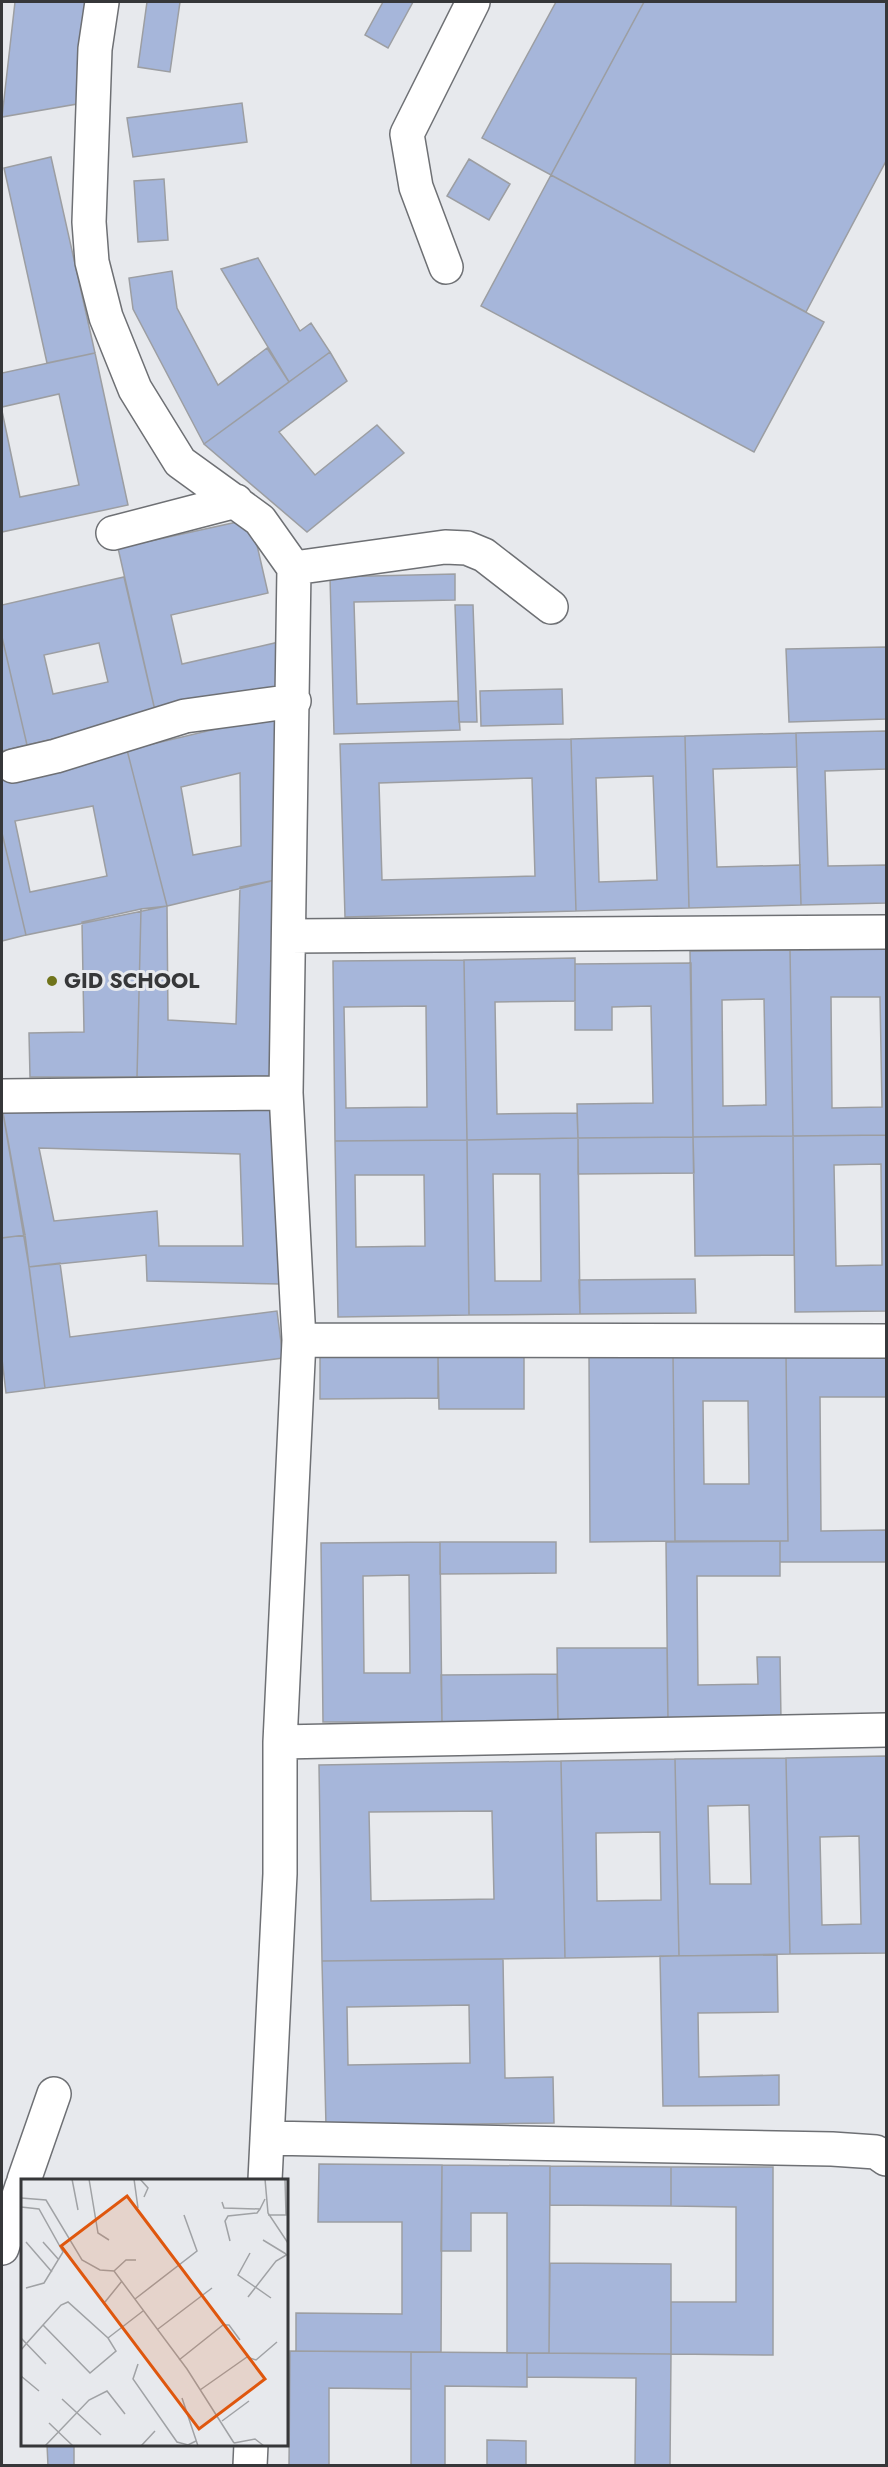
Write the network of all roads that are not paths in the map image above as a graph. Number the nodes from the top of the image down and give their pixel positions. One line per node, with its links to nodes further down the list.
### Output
1 (102, 2): 4 (street)
2 (473, 2): 3 (street)
3 (446, 267)
4 (236, 501): 5 (street); 6 (street)
5 (114, 533)
6 (294, 568): 7 (street); 8 (street)
7 (551, 607)
8 (294, 701): 9 (street); 11 (street)
9 (13, 766)
10 (886, 932): 11 (street)
11 (290, 936): 12 (street)
12 (286, 1093): 13 (street); 14 (street)
13 (2, 1096)
14 (299, 1340): 15 (street); 17 (street)
15 (886, 1341)
16 (886, 1730): 17 (street)
17 (280, 1742): 19 (street)
18 (54, 2094): 21 (street)
19 (267, 2138): 20 (street); 22 (street)
20 (886, 2159)
21 (25, 2179)
22 (264, 2179)
23 (21, 2189): 24 (street)
24 (2, 2248)
25 (251, 2446): 26 (street)
26 (250, 2466)

